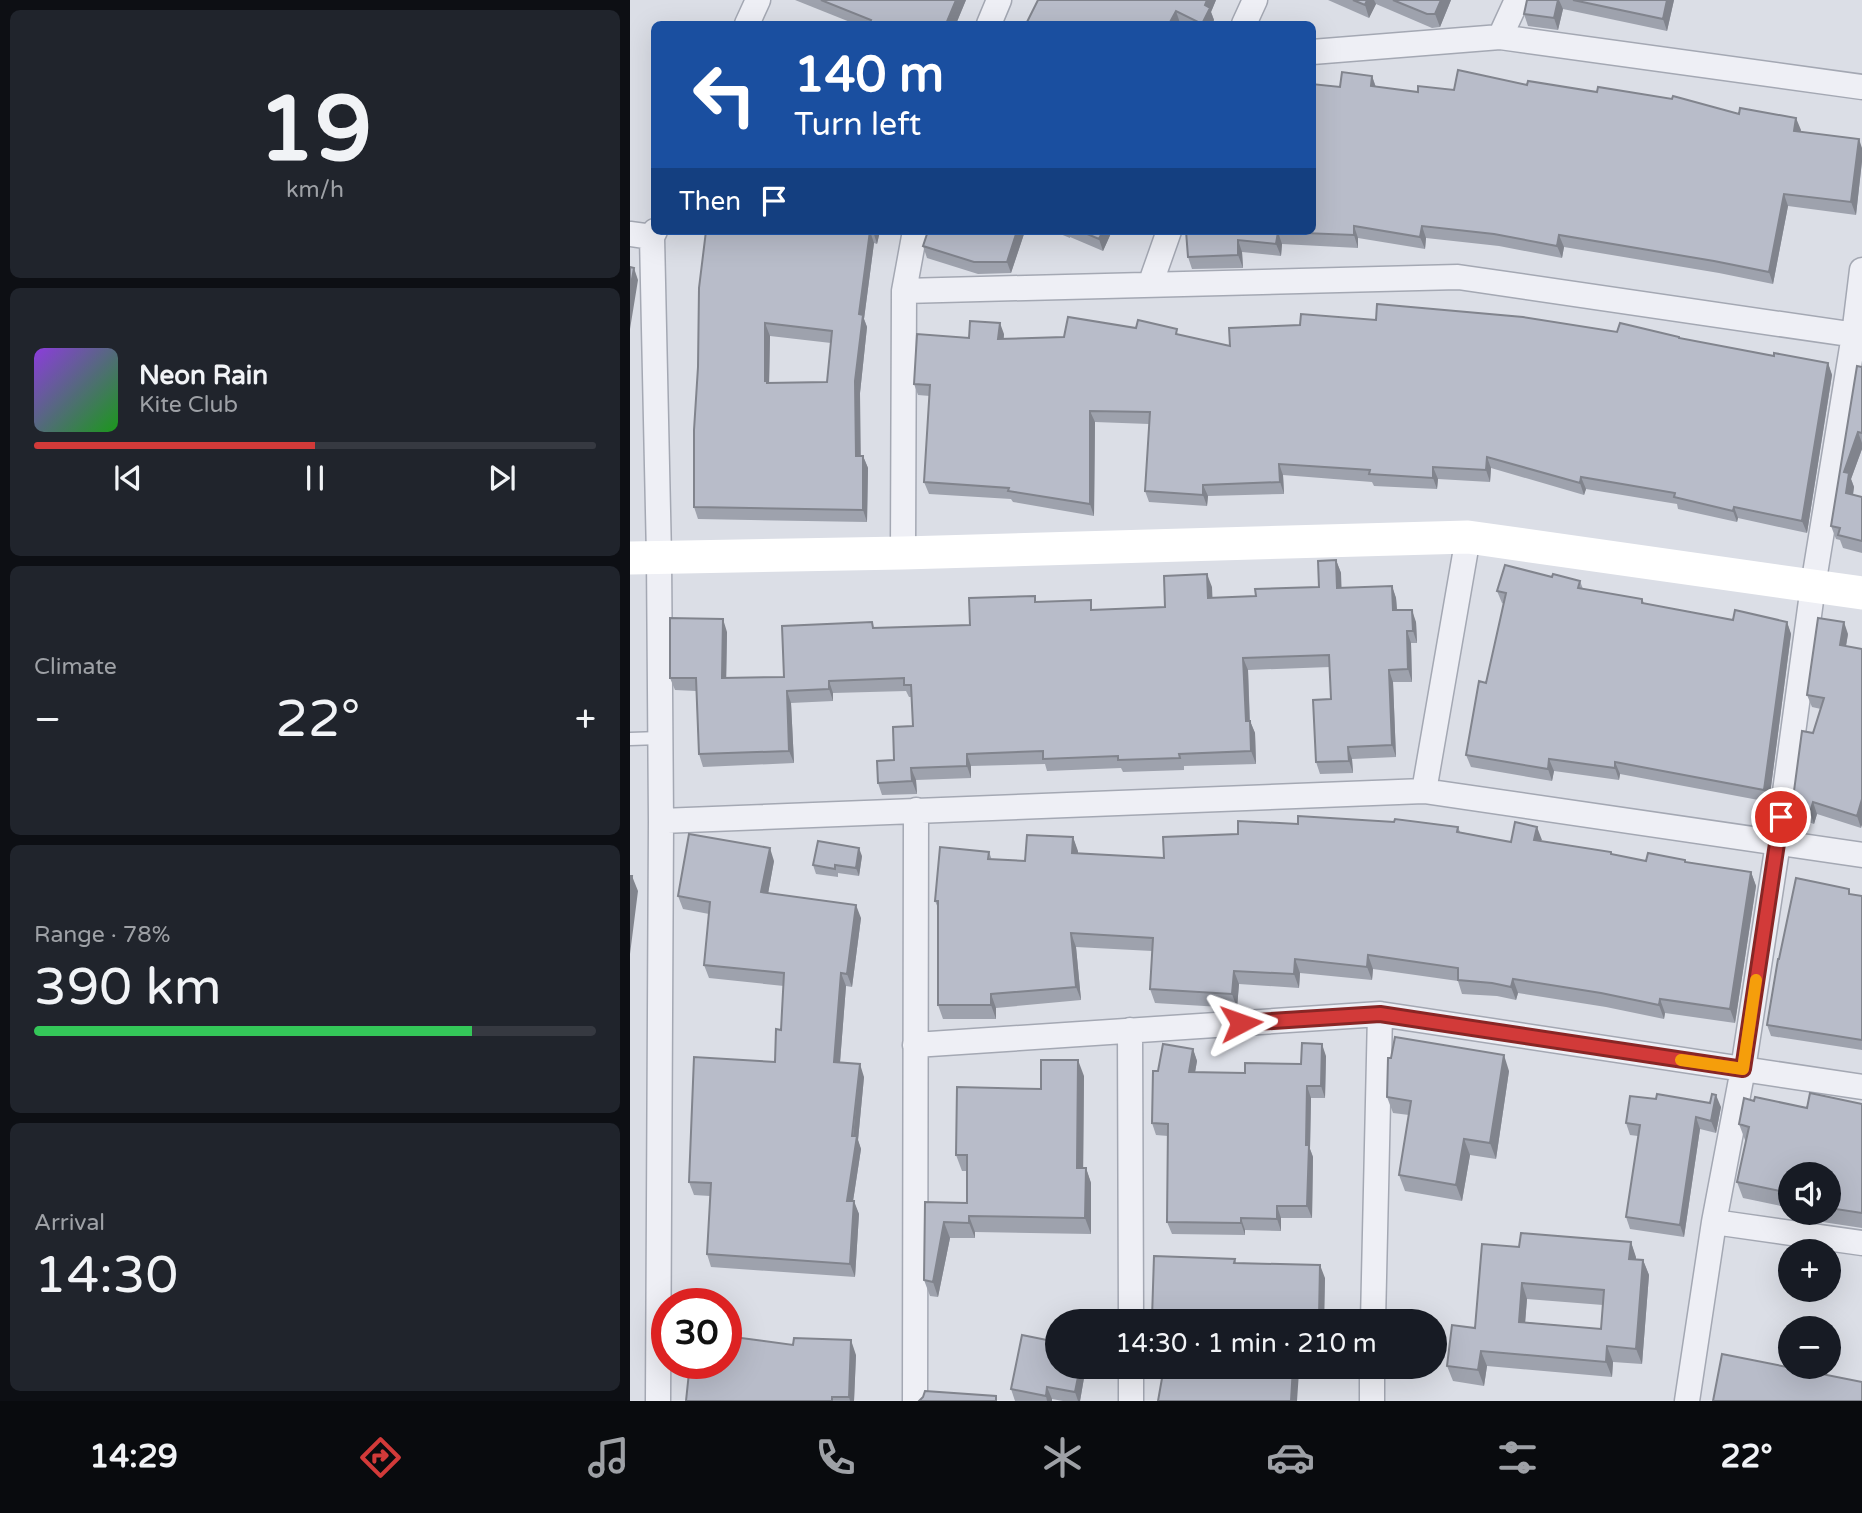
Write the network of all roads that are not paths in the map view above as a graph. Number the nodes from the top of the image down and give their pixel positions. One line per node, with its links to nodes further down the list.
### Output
1 (758, 0): 5 (street)
2 (999, 0): 6 (street)
3 (1255, 0): 7 (street)
4 (1517, 0): 8 (street)
5 (748, 21)
6 (990, 21)
7 (1245, 21)
8 (1500, 37): 9 (street); 10 (street)
9 (1316, 52)
10 (1862, 86)
11 (646, 234): 20 (street)
12 (914, 235): 16 (street)
13 (1168, 235): 15 (street)
14 (1862, 270): 17 (street)
15 (1150, 285): 16 (street); 17 (street)
16 (904, 291): 19 (street)
17 (1858, 335): 21 (street)
18 (1468, 537): 19 (street); 21 (street); 25 (street)
19 (903, 553): 20 (street)
20 (645, 558): 23 (street)
21 (1813, 586): 22 (street); 28 (street)
22 (1862, 593)
23 (660, 738): 24 (lane); 27 (street)
24 (630, 739)
25 (1424, 791): 26 (street); 28 (street)
26 (916, 810): 27 (street); 32 (street)
27 (661, 821): 41 (street)
28 (1778, 843): 29 (street); 33 (street)
29 (1862, 855)
30 (1380, 1014): 31 (street); 33 (street); 38 (street)
31 (1130, 1030): 32 (street); 37 (street)
32 (915, 1045): 42 (street)
33 (1743, 1069): 34 (street); 35 (street)
34 (1862, 1087)
35 (1714, 1222): 36 (street); 45 (street)
36 (1862, 1243)
37 (1131, 1309)
38 (1373, 1309)
39 (1131, 1379): 43 (street)
40 (1372, 1379): 44 (street)
41 (658, 1401)
42 (915, 1401)
43 (1131, 1401)
44 (1372, 1401)
45 (1688, 1401)

